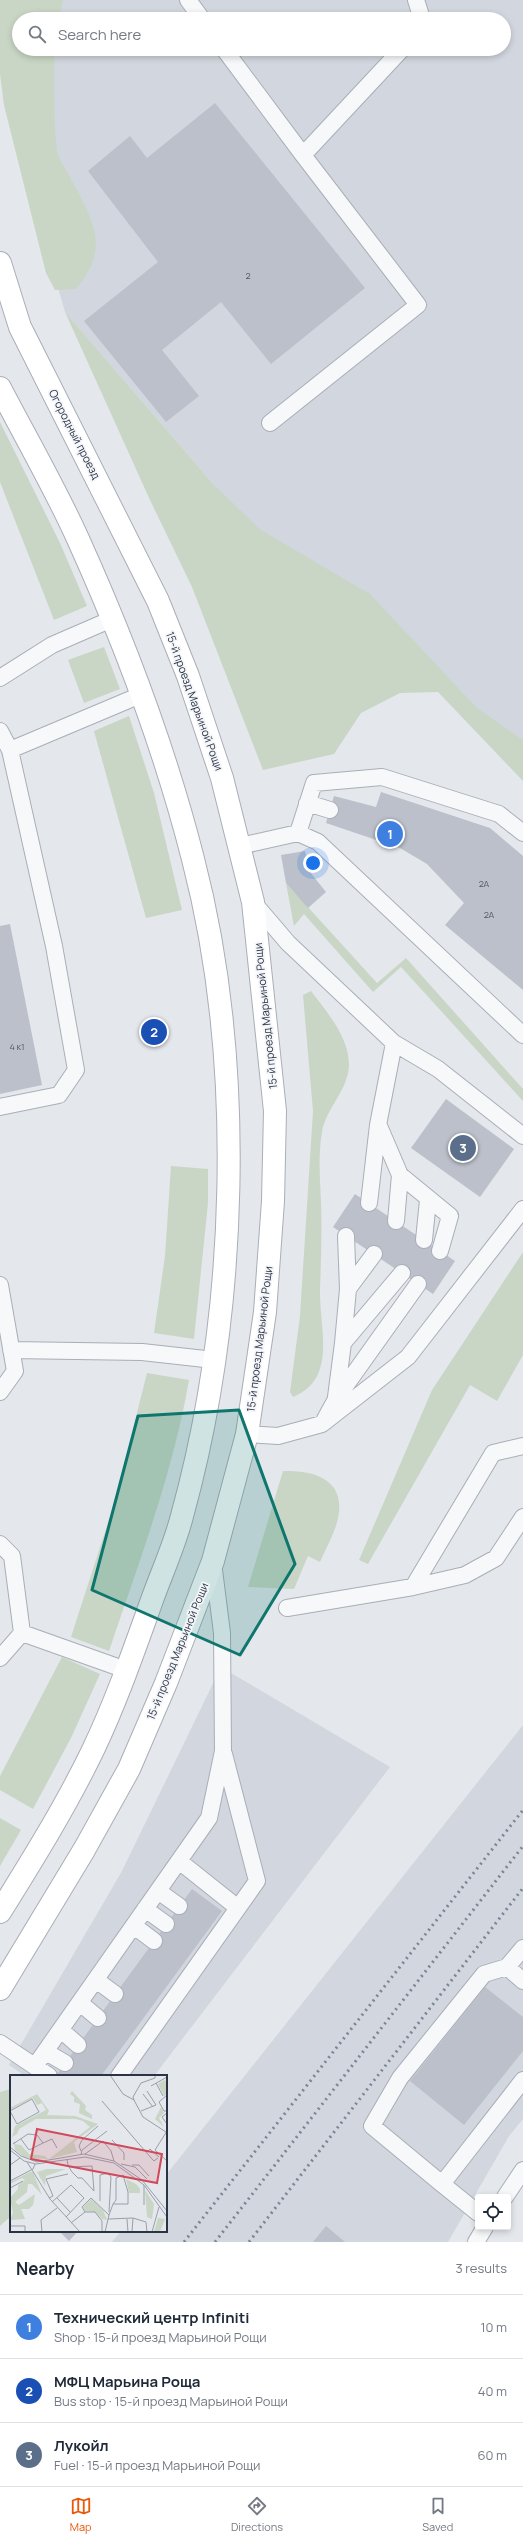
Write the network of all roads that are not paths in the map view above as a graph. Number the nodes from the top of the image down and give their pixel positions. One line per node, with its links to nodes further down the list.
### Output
1 (188, 0): 3 (lane)
2 (416, 0): 4 (lane)
3 (197, 12)
4 (420, 12)
5 (229, 56): 7 (lane)
6 (395, 56): 7 (lane)
7 (303, 155): 10 (lane)
8 (0, 263): 11 (main road, Огородный проезд)
9 (0, 388): 12 (main road)
10 (270, 423)
11 (158, 601): 21 (main road, 15-й проезд Марьиной Рощи)
12 (112, 619): 13 (lane); 14 (main road)
13 (0, 678)
14 (143, 694): 16 (lane); 43 (main road)
15 (0, 731): 16 (lane)
16 (10, 750): 25 (lane)
17 (307, 803): 18 (lane); 19 (lane); 20 (lane)
18 (330, 810)
19 (298, 833): 21 (lane); 23 (lane)
20 (523, 834)
21 (240, 846): 22 (main road, 15-й проезд Марьиной Рощи)
22 (253, 902): 24 (lane); 47 (main road, 15-й проезд Марьиной Рощи)
23 (523, 1035)
24 (394, 1043): 26 (lane); 27 (lane)
25 (0, 1107)
26 (378, 1125): 28 (lane); 30 (lane)
27 (523, 1136)
28 (400, 1175): 29 (lane); 32 (lane)
29 (428, 1200): 34 (lane); 35 (lane)
30 (368, 1203)
31 (523, 1209): 46 (lane)
32 (396, 1221)
33 (346, 1236): 40 (lane)
34 (424, 1240)
35 (440, 1251)
36 (374, 1254): 40 (lane)
37 (402, 1273): 41 (lane)
38 (418, 1284): 45 (lane)
39 (0, 1285): 42 (lane)
40 (348, 1290): 41 (lane)
41 (343, 1343): 45 (lane)
42 (11, 1350): 43 (lane); 44 (lane)
43 (214, 1360): 56 (main road)
44 (0, 1392)
45 (336, 1398): 46 (lane)
46 (322, 1424): 47 (lane)
47 (247, 1434): 51 (main road, 15-й проезд Марьиной Рощи)
48 (523, 1446): 52 (lane)
49 (523, 1518): 52 (lane)
50 (0, 1544): 54 (lane)
51 (213, 1561): 57 (lane); 71 (main road, 15-й проезд Марьиной Рощи)
52 (413, 1586): 53 (lane)
53 (287, 1608)
54 (22, 1633): 55 (lane); 56 (lane)
55 (0, 1658)
56 (126, 1670): 63 (main road)
57 (223, 1750): 58 (lane); 61 (lane)
58 (179, 1861): 59 (lane); 61 (lane)
59 (158, 1891): 60 (lane); 62 (lane)
60 (179, 1906)
61 (238, 1908): 81 (lane)
62 (145, 1909): 64 (lane); 65 (lane)
63 (0, 1912)
64 (166, 1924)
65 (134, 1926): 66 (lane); 69 (lane)
66 (154, 1941)
67 (523, 1948): 68 (lane)
68 (507, 1967): 70 (lane); 85 (lane)
69 (96, 1980): 72 (lane); 73 (lane)
70 (523, 1980)
71 (0, 1989)
72 (115, 1994)
73 (80, 2003): 74 (lane); 75 (lane)
74 (98, 2018)
75 (61, 2030): 77 (lane); 78 (lane)
76 (0, 2043): 80 (lane)
77 (78, 2044)
78 (46, 2052): 79 (lane); 80 (lane)
79 (65, 2063)
80 (35, 2066): 82 (lane)
81 (116, 2072)
82 (48, 2075)
83 (523, 2080): 85 (lane)
84 (523, 2170): 86 (lane)
85 (442, 2184): 87 (lane)
86 (507, 2194)
87 (475, 2212)
88 (483, 2230): 89 (lane)
89 (476, 2242)

